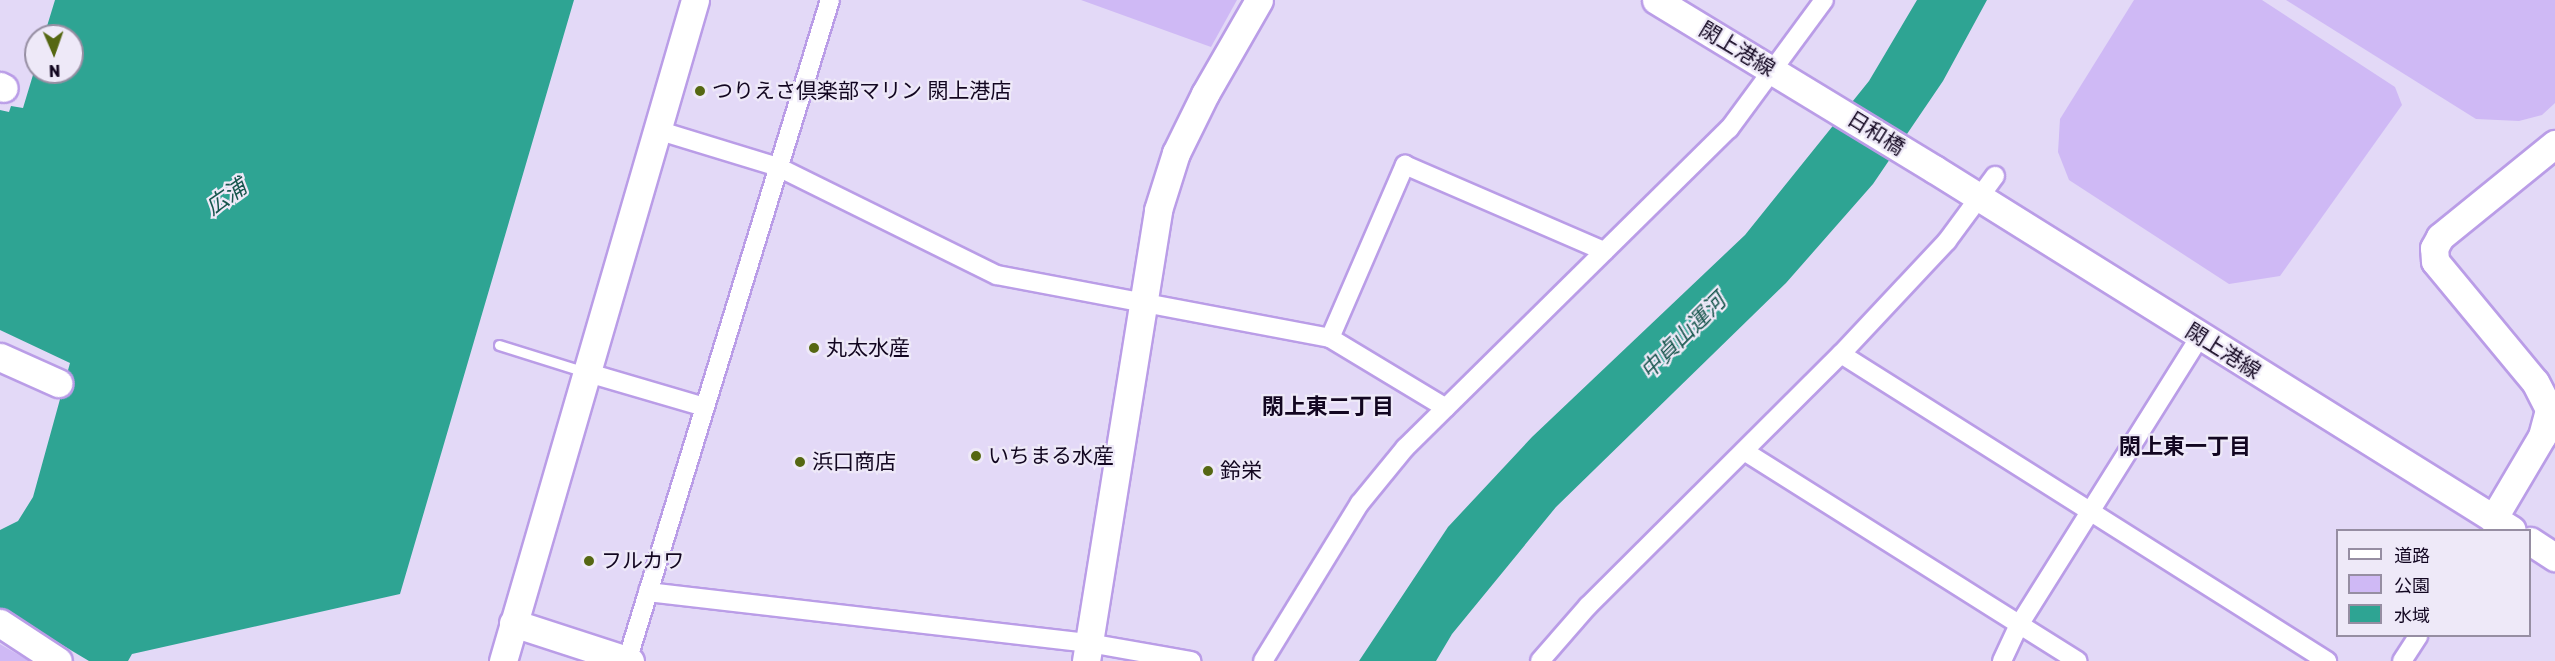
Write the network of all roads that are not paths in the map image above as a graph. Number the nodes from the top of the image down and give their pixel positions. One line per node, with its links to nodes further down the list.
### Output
1 (695, 0): 8 (street)
2 (830, 0): 10 (street)
3 (1259, 0): 15 (street)
4 (1656, 0): 6 (street, 閖上港線)
5 (1824, 0): 6 (street)
6 (1773, 70): 7 (street, 閖上港線); 14 (street)
7 (1818, 98): 11 (street, 日和橋)
8 (657, 130): 10 (street); 21 (street)
9 (2555, 144): 27 (street)
10 (778, 167): 15 (street); 23 (street)
11 (1934, 169): 13 (street, 閖上港線)
12 (1995, 176): 13 (street)
13 (1979, 197): 16 (street, 閖上港線); 19 (street)
14 (1604, 251): 17 (street); 24 (street)
15 (1143, 300): 17 (street); 35 (street)
16 (2200, 337): 26 (street); 27 (street, 閖上港線)
17 (1330, 338): 24 (street)
18 (499, 345): 21 (lane)
19 (1841, 354): 25 (street); 26 (street)
20 (0, 357): 22 (street)
21 (585, 372): 23 (street); 32 (street)
22 (58, 383)
23 (705, 406): 30 (street)
24 (1446, 408): 40 (street)
25 (1744, 450): 33 (street); 41 (street)
26 (2092, 511): 33 (street); 44 (street)
27 (2497, 527)
28 (2531, 542): 29 (street)
29 (2555, 557)
30 (648, 592): 35 (street); 36 (street)
31 (0, 623): 37 (street)
32 (513, 623): 36 (street); 38 (street)
33 (2019, 625): 42 (street); 43 (street)
34 (2417, 637): 45 (street)
35 (1087, 652): 39 (street)
36 (628, 660)
37 (58, 661)
38 (503, 661)
39 (1191, 661)
40 (1263, 661)
41 (1540, 661)
42 (2001, 661)
43 (2077, 661)
44 (2327, 661)
45 (2402, 661)

